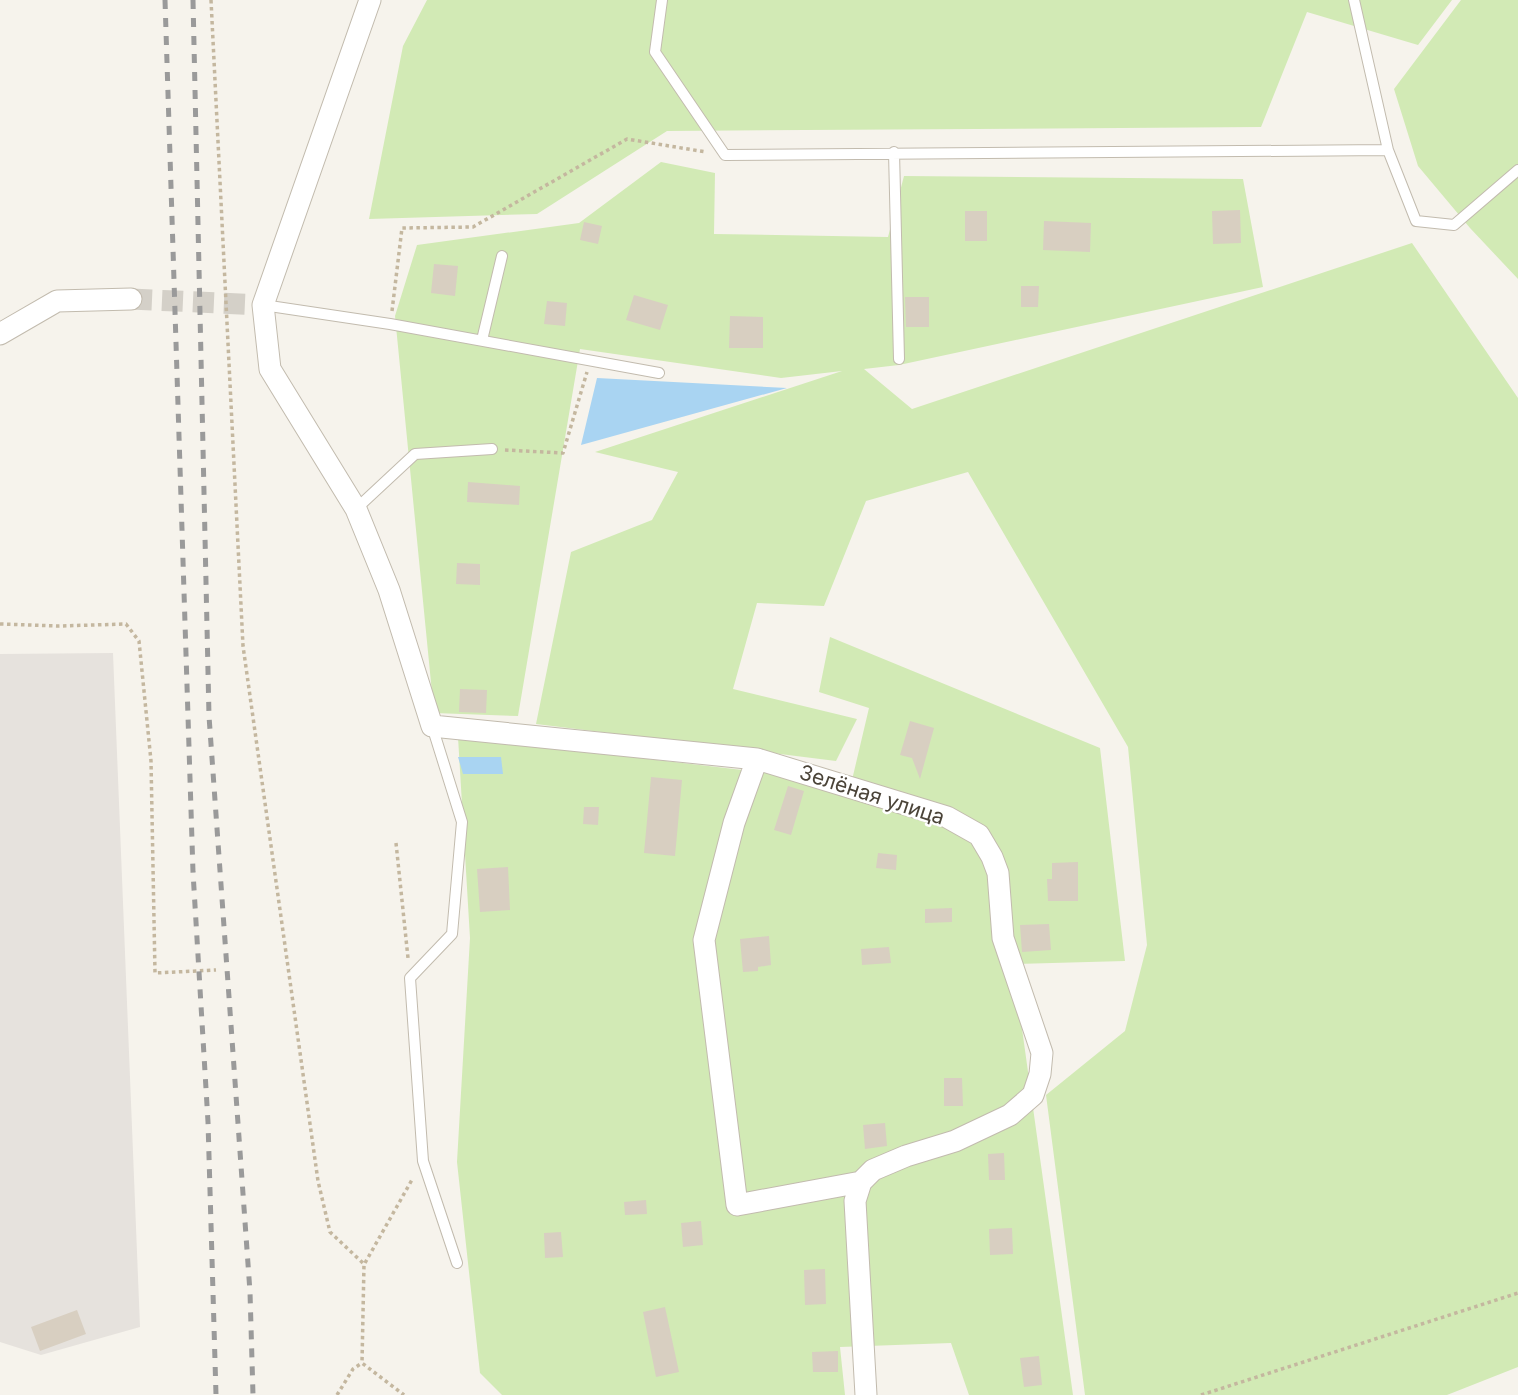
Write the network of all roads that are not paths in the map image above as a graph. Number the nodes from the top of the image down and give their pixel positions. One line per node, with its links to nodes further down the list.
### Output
1 (370, 0): 9 (street)
2 (662, 0): 5 (lane)
3 (1354, 0): 4 (lane)
4 (1388, 150): 5 (lane); 6 (lane)
5 (894, 152): 12 (lane)
6 (1518, 170)
7 (502, 256): 11 (lane)
8 (131, 299): 10 (street)
9 (263, 305): 11 (lane); 15 (street)
10 (0, 334)
11 (482, 340): 13 (lane)
12 (899, 359)
13 (659, 373)
14 (492, 449): 15 (lane)
15 (356, 509): 16 (street)
16 (432, 726): 17 (street, Зелёная улица); 19 (lane)
17 (757, 759): 18 (street, Зелёная улица); 18 (street, Зелёная улица)
18 (861, 1182): 20 (street)
19 (457, 1263)
20 (866, 1395)

